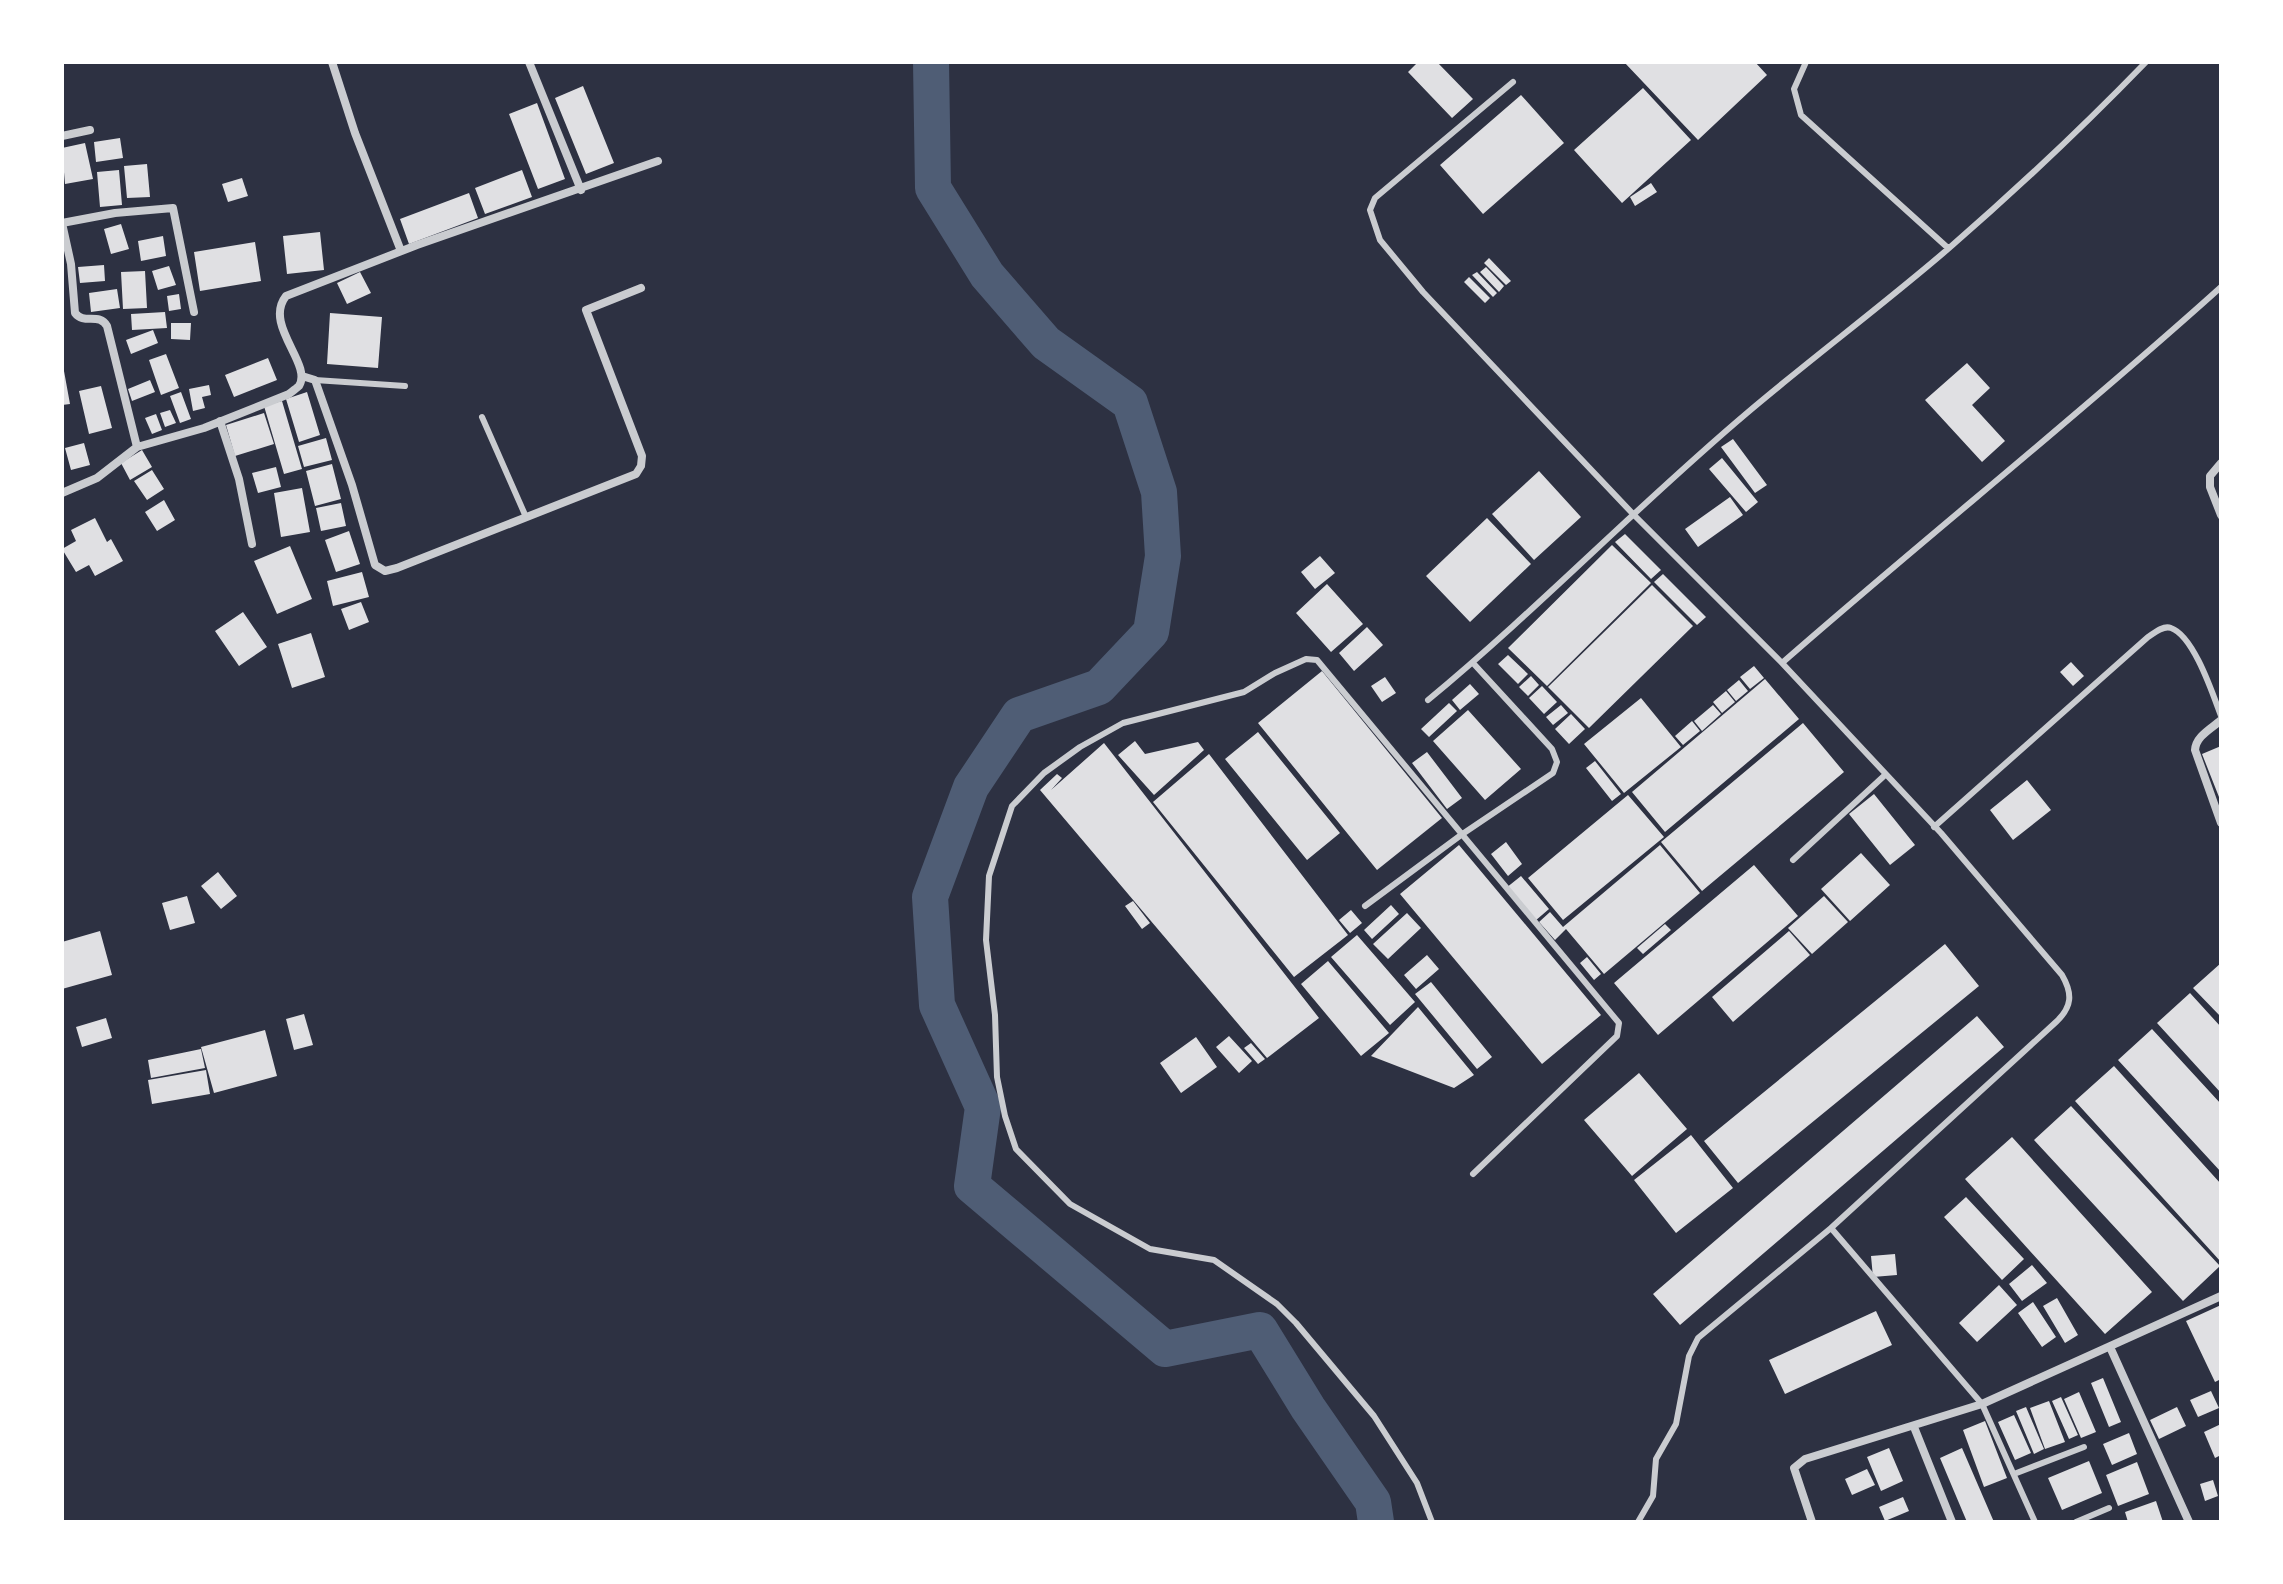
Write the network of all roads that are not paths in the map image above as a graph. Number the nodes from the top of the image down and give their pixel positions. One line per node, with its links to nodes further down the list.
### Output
1 (332, 62): 12 (street)
2 (529, 62): 9 (street)
3 (1806, 62): 11 (lane)
4 (2146, 62): 11 (lane)
5 (1513, 82): 24 (lane)
6 (90, 130): 7 (street)
7 (62, 136)
8 (658, 161): 9 (street)
9 (581, 190): 12 (street)
10 (62, 223): 15 (street); 21 (street)
11 (1948, 248): 24 (lane)
12 (401, 251): 16 (street)
13 (2221, 287): 29 (lane)
14 (641, 288): 26 (street)
15 (194, 312)
16 (302, 376): 17 (street); 20 (street)
17 (315, 380): 18 (lane); 26 (street)
18 (405, 386)
19 (482, 417): 26 (lane)
20 (220, 421): 21 (street); 27 (street)
21 (137, 447): 23 (street)
22 (2221, 463): 25 (street)
23 (62, 493)
24 (1633, 514): 28 (lane); 29 (lane)
25 (2221, 515)
26 (526, 517)
27 (252, 544)
28 (1473, 663): 30 (lane); 35 (lane)
29 (1782, 663): 32 (lane)
30 (1428, 700)
31 (2221, 718): 33 (street); 34 (lane)
32 (1885, 775): 34 (lane); 36 (lane)
33 (2221, 823)
34 (1934, 827): 39 (lane)
35 (1461, 835): 37 (lane); 38 (lane); 47 (lane)
36 (1793, 860)
37 (1365, 906)
38 (1473, 1174)
39 (1831, 1228): 42 (lane); 48 (lane)
40 (2221, 1296): 41 (street)
41 (2110, 1347): 42 (street); 53 (street)
42 (1982, 1404): 43 (street); 45 (lane)
43 (1914, 1427): 49 (street); 50 (street)
44 (2084, 1447): 45 (lane)
45 (2014, 1474): 51 (lane)
46 (2109, 1508): 52 (lane)
47 (1432, 1522)
48 (1638, 1522)
49 (1812, 1522)
50 (1952, 1522)
51 (2035, 1522)
52 (2076, 1522)
53 (2189, 1522)

